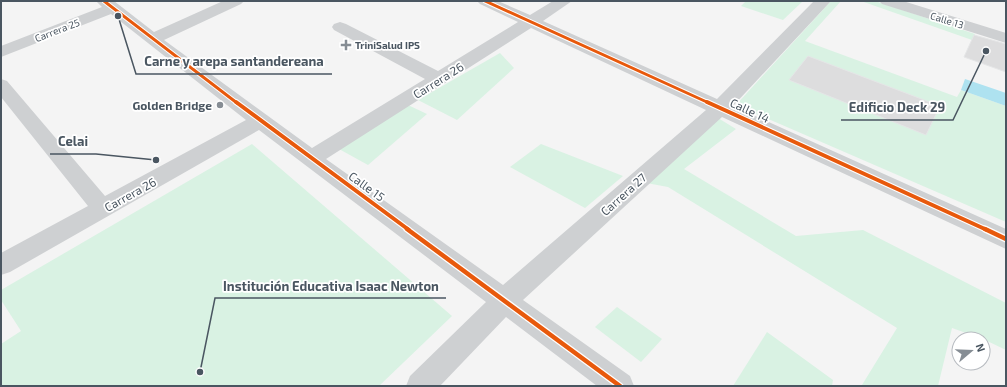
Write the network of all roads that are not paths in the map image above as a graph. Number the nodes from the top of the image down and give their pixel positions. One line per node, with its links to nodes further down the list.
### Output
1 (236, 1): 10 (street)
2 (485, 1): 7 (street, Calle 14)
3 (564, 1): 7 (street, Carrera 26)
4 (823, 1): 14 (street, Carrera 27)
5 (887, 1): 9 (street, Calle 13)
6 (108, 5): 10 (street, Calle 15); 11 (street, Carrera 25)
7 (530, 22): 12 (street, Carrera 26); 14 (street, Calle 14)
8 (340, 27): 12 (street)
9 (1006, 38)
10 (152, 39): 15 (street, Calle 15)
11 (1, 52)
12 (439, 79): 16 (street, Carrera 26)
13 (1, 85): 17 (street)
14 (720, 108): 18 (street, Calle 14); 20 (street, Carrera 27)
15 (259, 121): 16 (street, Calle 15); 17 (street, Carrera 26)
16 (312, 158): 20 (street, Calle 15)
17 (103, 209): 19 (street, Carrera 26)
18 (1006, 238)
19 (1, 265)
20 (505, 300): 21 (street, Carrera 27); 22 (street, Calle 15)
21 (420, 386)
22 (620, 386)

